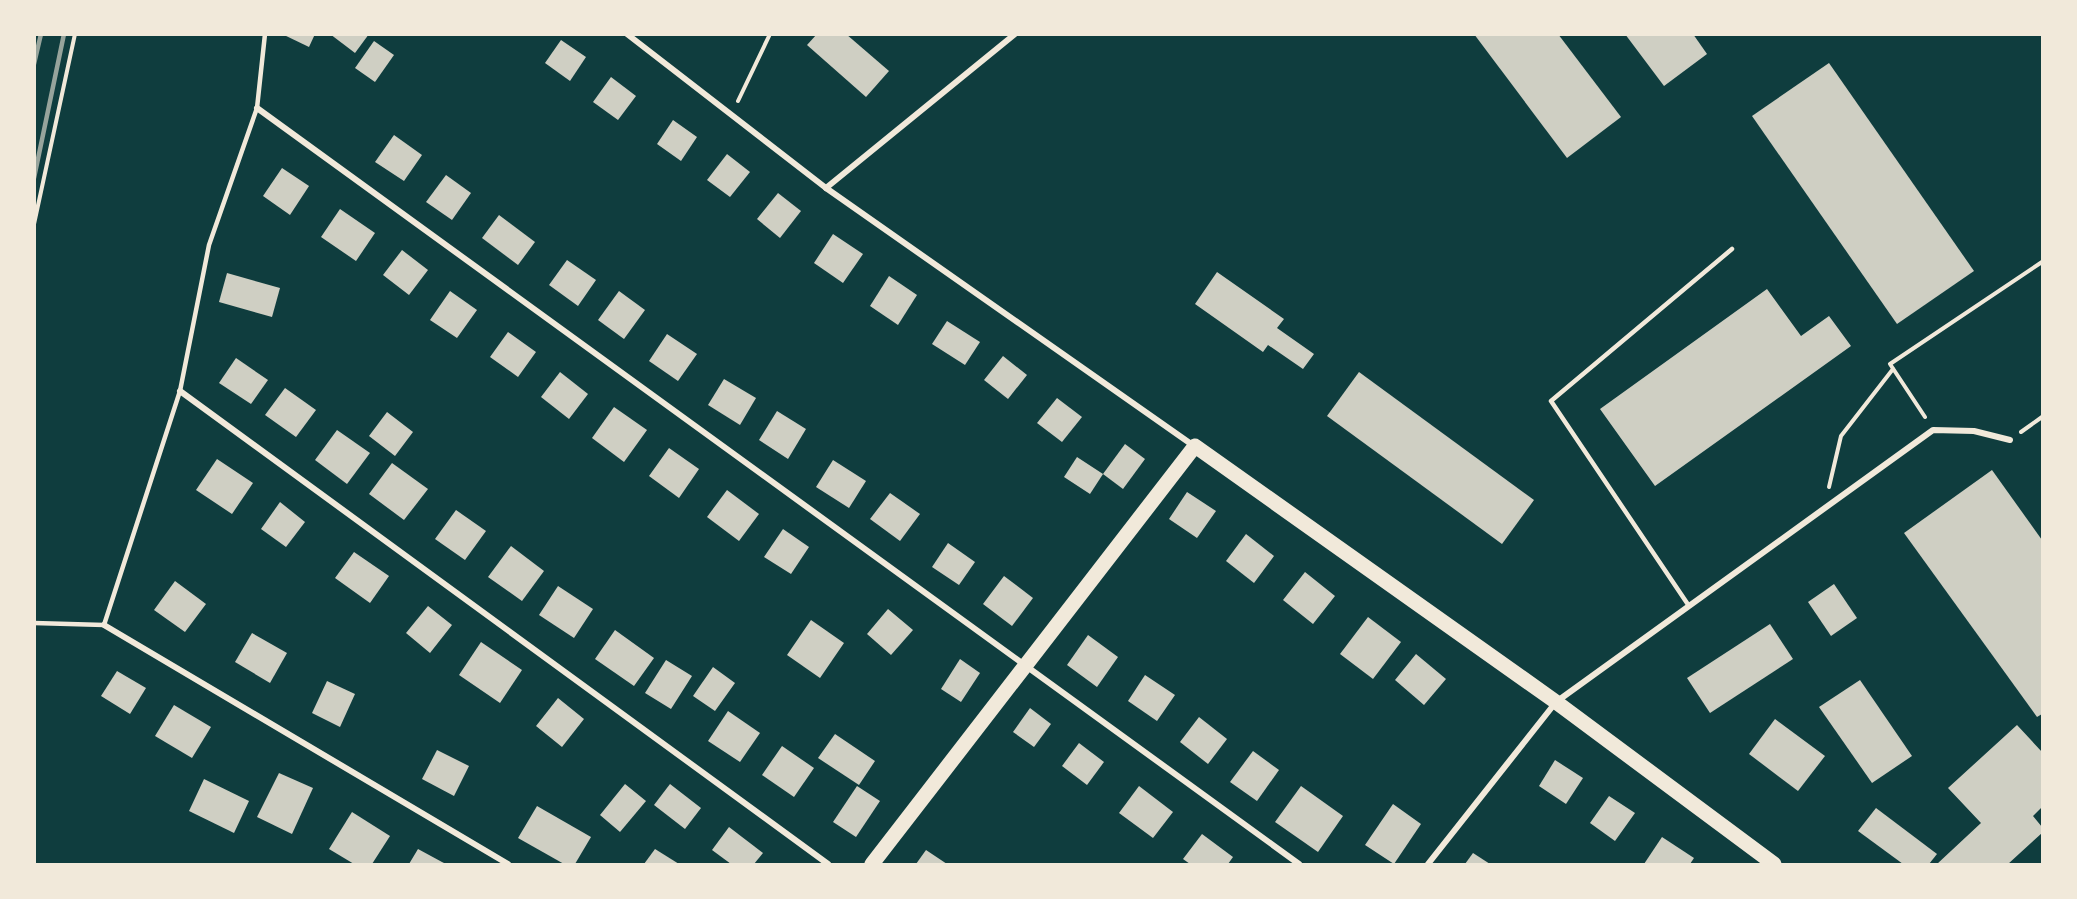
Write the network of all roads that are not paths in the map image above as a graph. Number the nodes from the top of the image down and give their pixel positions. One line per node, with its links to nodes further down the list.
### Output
1 (265, 34): 4 (lane)
2 (627, 34): 5 (street)
3 (1015, 34): 5 (street)
4 (258, 108): 7 (lane); 13 (street)
5 (826, 188): 9 (street)
6 (1732, 249): 10 (lane)
7 (180, 391): 12 (lane); 16 (street)
8 (2010, 440): 10 (street)
9 (1195, 446): 13 (main road); 14 (main road)
10 (1689, 606): 14 (street)
11 (34, 622): 12 (lane)
12 (104, 625): 15 (street)
13 (1023, 667): 17 (main road); 18 (street)
14 (1556, 702): 19 (street); 20 (main road)
15 (508, 864)
16 (828, 864)
17 (872, 864)
18 (1299, 864)
19 (1428, 864)
20 (1774, 864)

